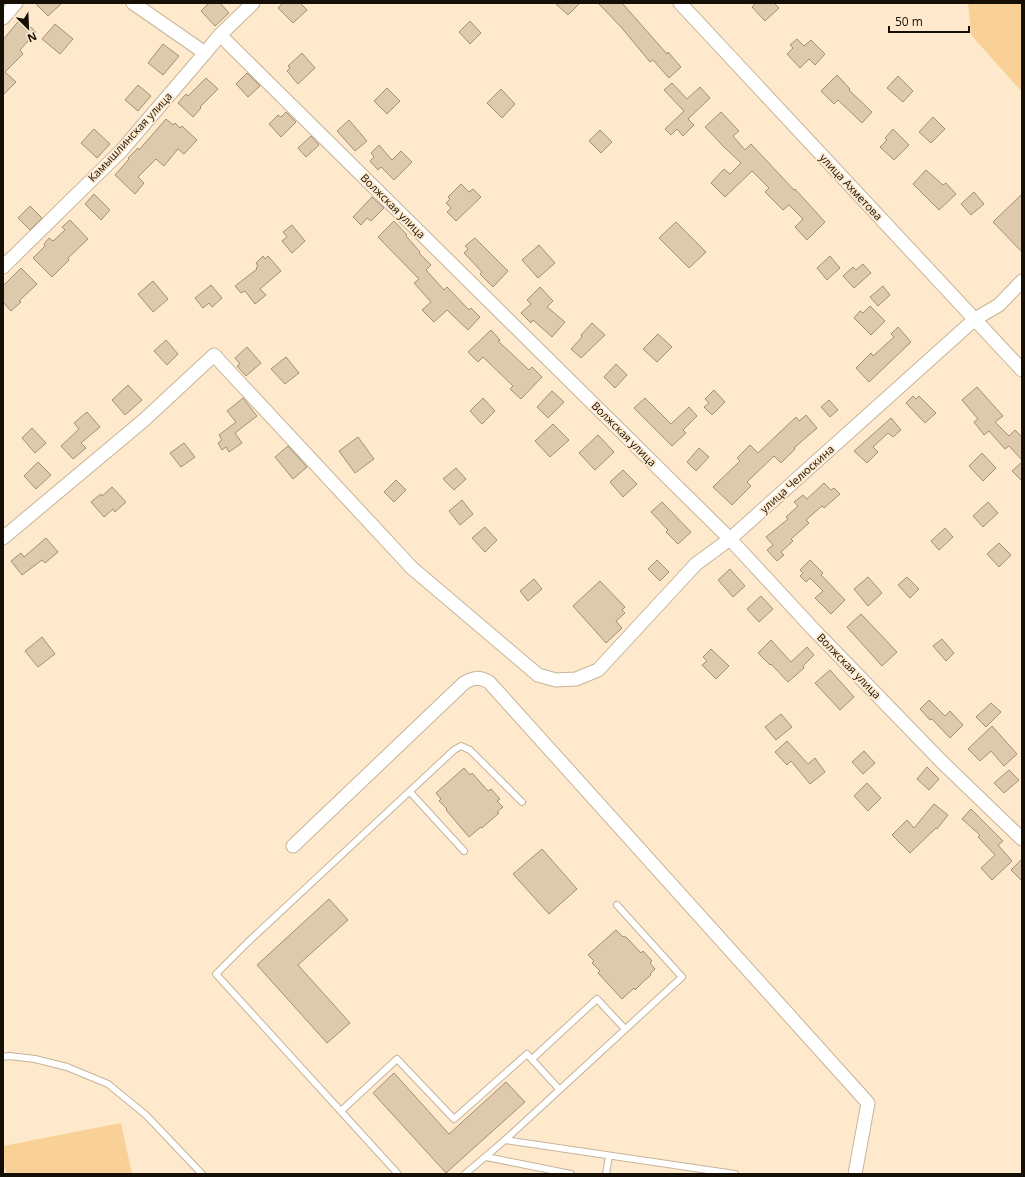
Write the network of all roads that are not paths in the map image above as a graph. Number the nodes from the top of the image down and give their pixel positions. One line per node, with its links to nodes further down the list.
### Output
1 (16, 3): 5 (street)
2 (133, 3): 7 (street)
3 (253, 3): 6 (street, Камышлинская улица)
4 (680, 3): 10 (street, улица Ахметова)
5 (3, 18)
6 (220, 35): 7 (street, Камышлинская улица); 13 (street, Волжская улица)
7 (205, 53): 8 (street, Камышлинская улица)
8 (3, 267)
9 (1022, 281): 10 (street, улица Челюскина)
10 (975, 319): 11 (street, улица Ахметова); 13 (street, улица Челюскина)
11 (1022, 370)
12 (3, 538): 13 (street, улица Челюскина)
13 (730, 539): 16 (street, Волжская улица)
14 (410, 792): 15 (lane); 18 (lane); 24 (lane)
15 (522, 802)
16 (1022, 839)
17 (293, 846): 34 (street)
18 (464, 851)
19 (616, 905): 20 (lane)
20 (625, 1029): 22 (lane); 23 (lane)
21 (3, 1057): 28 (lane)
22 (532, 1059)
23 (559, 1089): 24 (lane); 25 (lane)
24 (341, 1112): 29 (lane)
25 (505, 1140): 26 (lane); 27 (lane)
26 (610, 1156): 32 (lane); 33 (lane)
27 (486, 1157): 30 (lane); 31 (lane)
28 (202, 1174)
29 (398, 1174)
30 (465, 1174)
31 (571, 1174)
32 (606, 1174)
33 (735, 1174)
34 (855, 1174)

